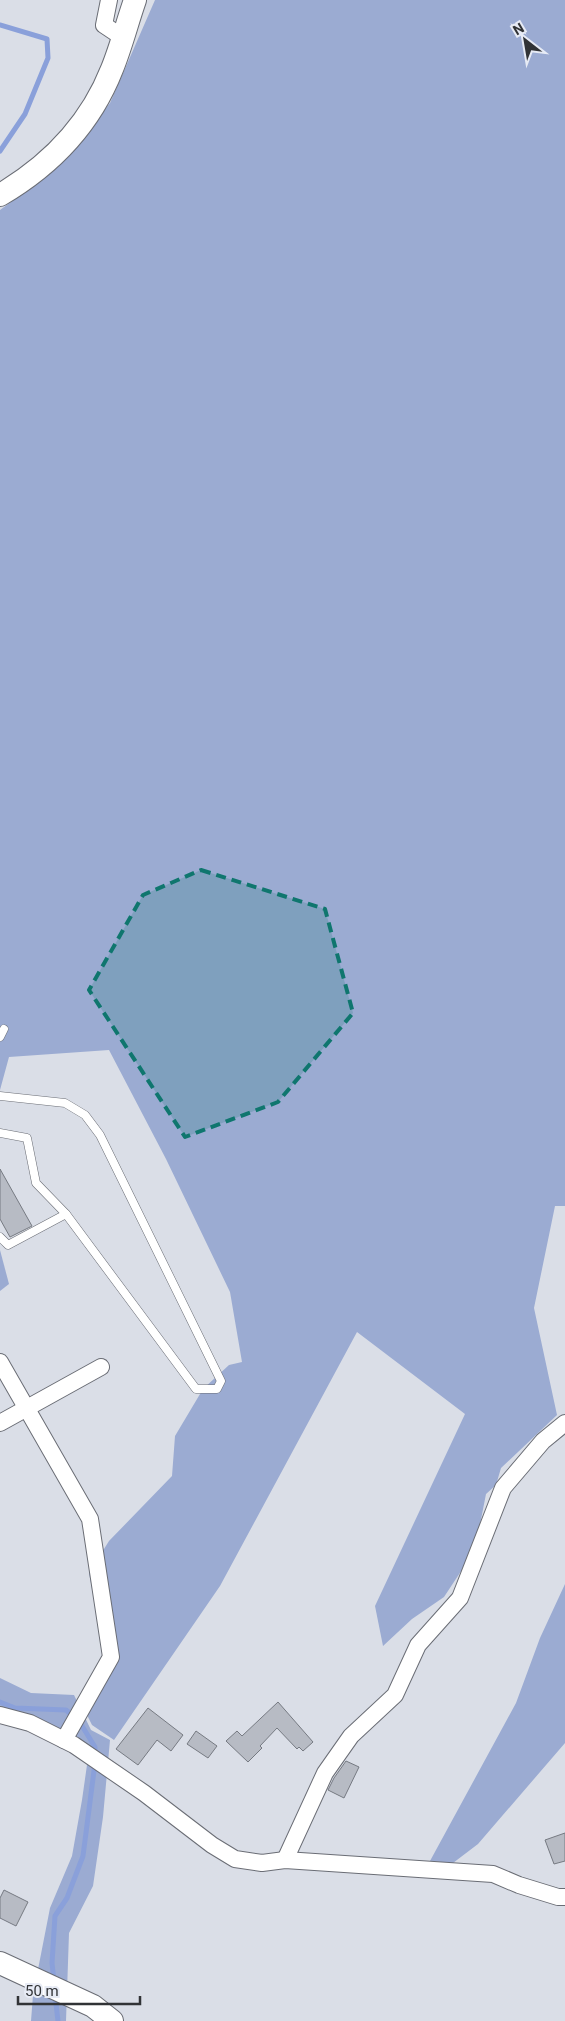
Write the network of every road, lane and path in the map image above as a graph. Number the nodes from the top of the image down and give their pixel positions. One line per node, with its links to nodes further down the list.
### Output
1 (109, 0): 3 (street)
2 (135, 0): 3 (street)
3 (122, 37): 4 (street)
4 (0, 195)
5 (4, 1029): 6 (lane)
6 (0, 1037)
7 (0, 1096): 9 (lane)
8 (0, 1133): 9 (lane)
9 (66, 1214): 10 (lane)
10 (0, 1237)
11 (0, 1362): 13 (street)
12 (100, 1366): 13 (street)
13 (27, 1408): 14 (street); 17 (street)
14 (0, 1423)
15 (565, 1423): 18 (street)
16 (0, 1714): 17 (street)
17 (64, 1740): 18 (street)
18 (285, 1860): 19 (street)
19 (565, 1897)
20 (0, 1963): 21 (street)
21 (112, 2021)

